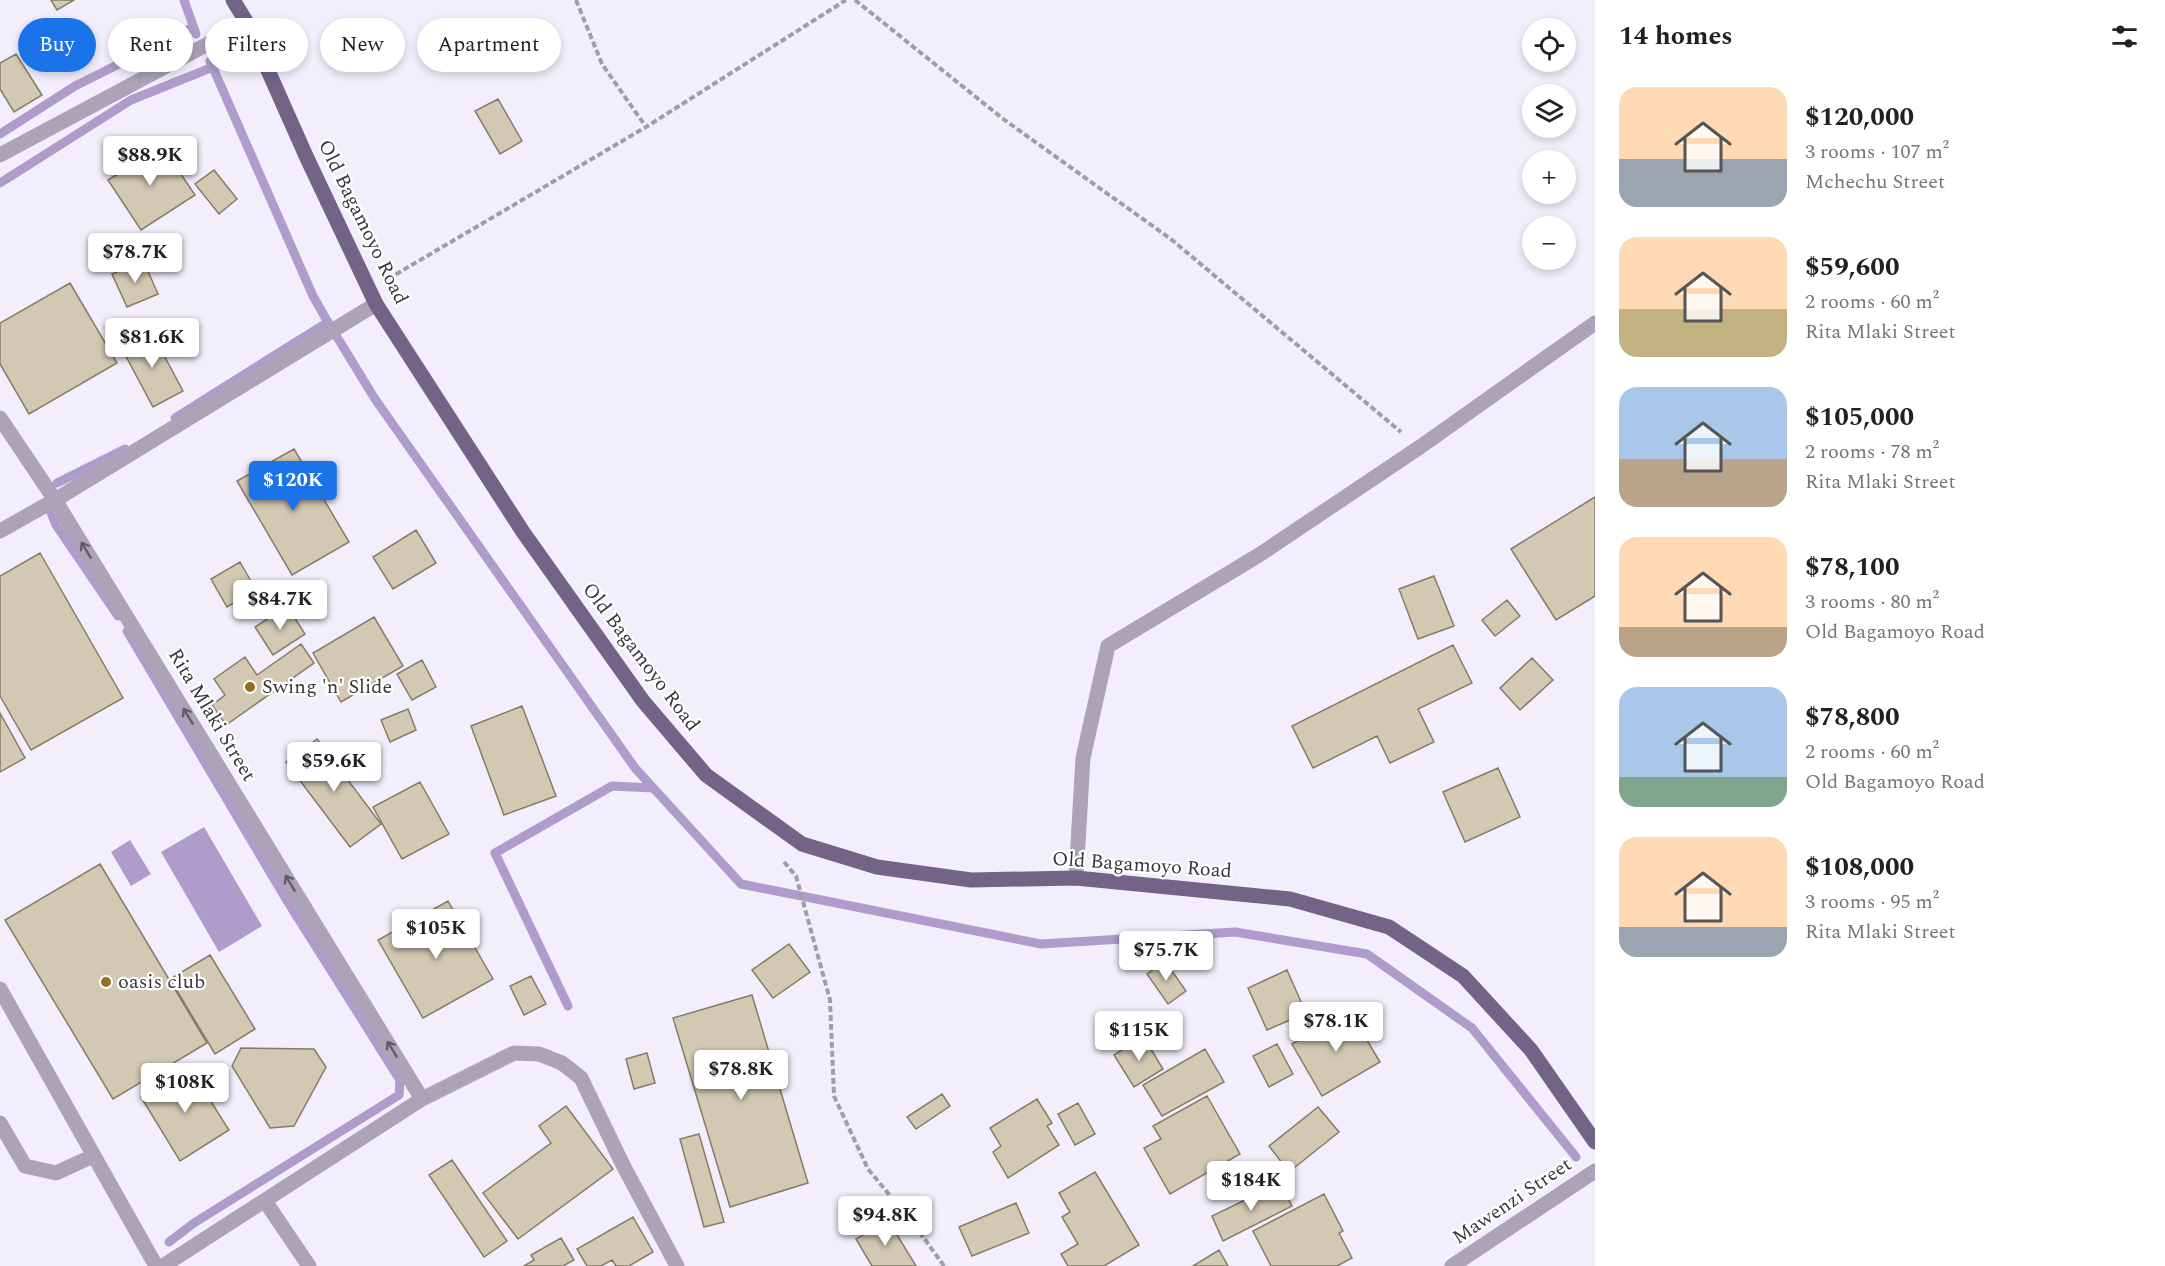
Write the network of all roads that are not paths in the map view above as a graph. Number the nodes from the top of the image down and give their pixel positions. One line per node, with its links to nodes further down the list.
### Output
1 (233, 0): 3 (main road)
2 (246, 0): 4 (main road)
3 (245, 18)
4 (248, 18)
5 (205, 45): 7 (street)
6 (270, 72): 8 (main road, Old Bagamoyo Road)
7 (0, 155)
8 (372, 298): 11 (street); 13 (main road, Old Bagamoyo Road)
9 (1595, 322): 13 (street)
10 (0, 418): 11 (street, Rita Mlaki Street)
11 (55, 500): 12 (street); 15 (street, Rita Mlaki Street, one-way to 11)
12 (0, 531)
13 (1076, 878): 17 (main road, Old Bagamoyo Road)
14 (0, 989): 18 (street)
15 (422, 1099): 20 (street); 24 (street)
16 (0, 1123): 18 (street)
17 (1595, 1142)
18 (93, 1156): 21 (street)
19 (1595, 1171): 25 (street, Mawenzi Street)
20 (265, 1201): 22 (street); 23 (street)
21 (156, 1266)
22 (164, 1266)
23 (309, 1266)
24 (677, 1266)
25 (1452, 1266)

